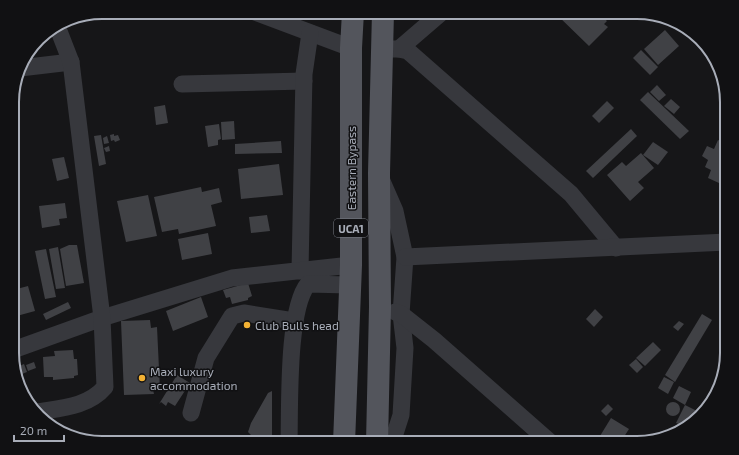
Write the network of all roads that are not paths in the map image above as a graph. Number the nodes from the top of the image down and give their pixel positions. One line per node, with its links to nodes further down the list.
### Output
1 (273, 19): 6 (street)
2 (352, 19): 7 (main road, Eastern Bypass / UCA1)
3 (385, 19): 8 (main road, UCA1)
4 (432, 19): 8 (street)
5 (59, 31): 9 (street)
6 (310, 33): 7 (street); 11 (street)
7 (350, 48): 18 (main road, Eastern Bypass / UCA1)
8 (391, 49): 13 (main road, UCA1); 15 (street)
9 (71, 62): 10 (street); 21 (street)
10 (27, 67)
11 (304, 81): 12 (street); 17 (street)
12 (182, 84)
13 (379, 173): 16 (street); 19 (main road, UCA1)
14 (720, 242): 15 (street)
15 (616, 248): 16 (street)
16 (405, 256): 20 (street)
17 (300, 271): 18 (street); 21 (street)
18 (350, 275): 22 (street); 27 (main road, Eastern Bypass / UCA1)
19 (380, 307): 20 (street); 28 (main road, UCA1)
20 (401, 314): 29 (street); 30 (street)
21 (102, 318): 23 (street); 24 (street)
22 (294, 322): 25 (street); 26 (street)
23 (19, 348)
24 (42, 411)
25 (192, 413)
26 (289, 436)
27 (344, 436)
28 (377, 436)
29 (394, 436)
30 (543, 436)

